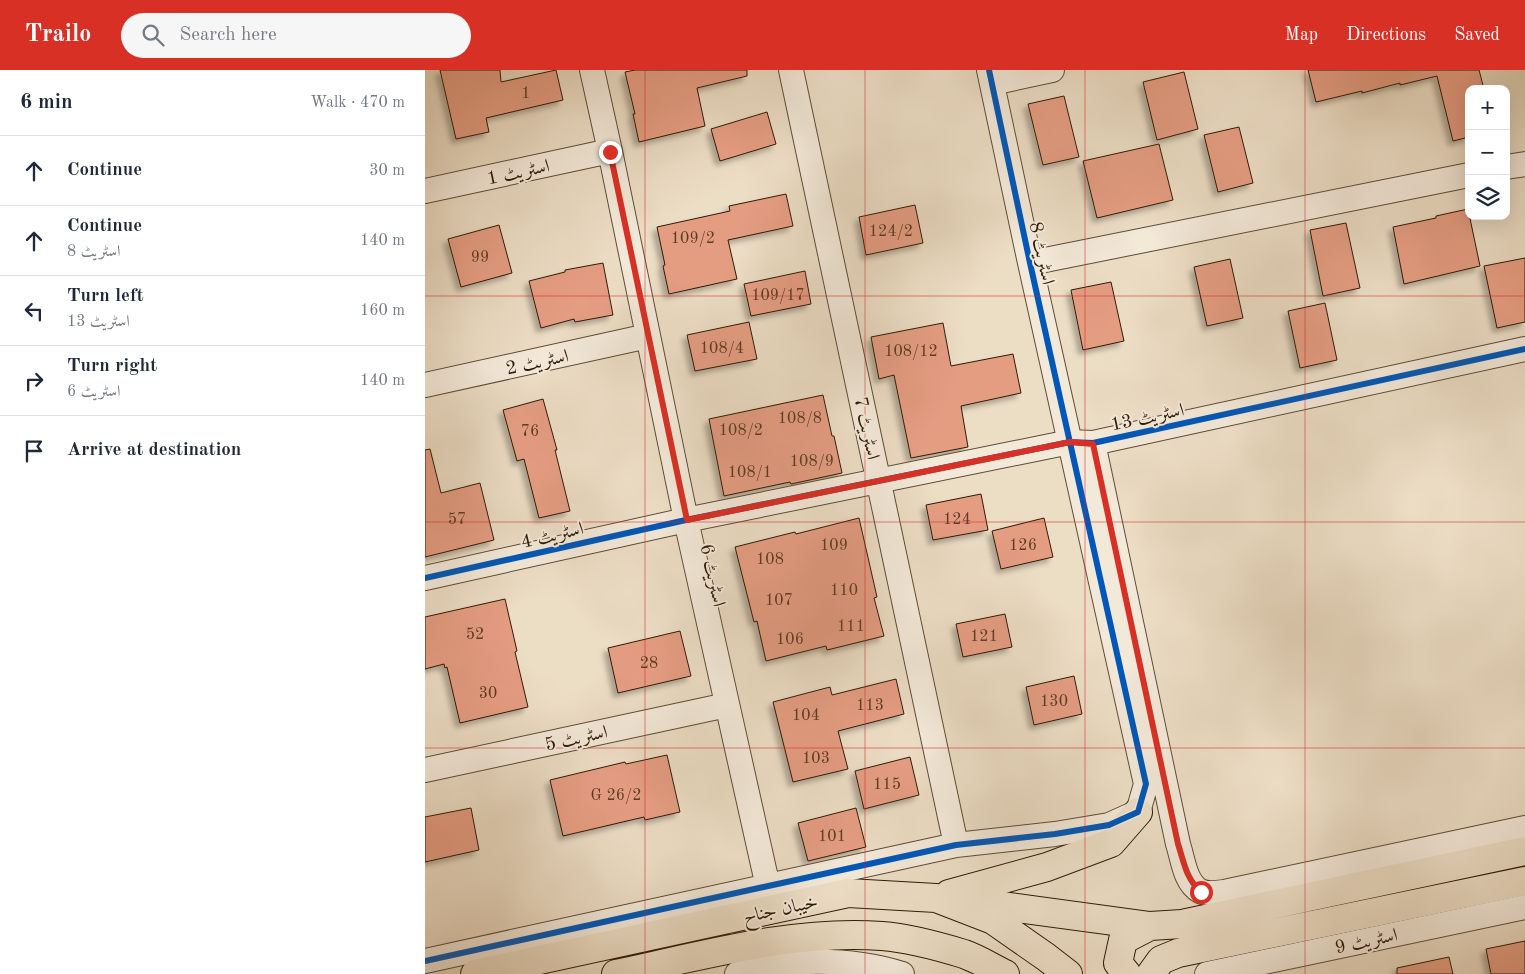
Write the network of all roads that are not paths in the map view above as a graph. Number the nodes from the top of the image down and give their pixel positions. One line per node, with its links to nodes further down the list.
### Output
1 (592, 70): 5 (street, اسٹریٹ 6)
2 (791, 70): 15 (street, اسٹریٹ 7)
3 (1052, 70): 4 (street)
4 (990, 77): 10 (street, اسٹریٹ 8)
5 (610, 152): 9 (street, اسٹریٹ 1); 11 (street, اسٹریٹ 6)
6 (1525, 164): 7 (street)
7 (1510, 167)
8 (1465, 176): 10 (street)
9 (425, 191)
10 (1030, 263): 14 (street, اسٹریٹ 8)
11 (648, 336): 13 (street, اسٹریٹ 2); 16 (street, اسٹریٹ 6)
12 (1525, 349): 14 (street, اسٹریٹ 13)
13 (425, 386)
14 (1081, 442): 15 (street, اسٹریٹ 13); 20 (street); 21 (street, اسٹریٹ 8)
15 (879, 480): 16 (street, اسٹریٹ 13); 22 (street, اسٹریٹ 7)
16 (687, 520): 17 (street, اسٹریٹ 4); 18 (street, اسٹریٹ 6)
17 (425, 578)
18 (727, 705): 19 (street, اسٹریٹ 5); 25 (street, اسٹریٹ 6)
19 (425, 770)
20 (1138, 812): 22 (street); 26 (main road)
21 (1525, 828)
22 (956, 845): 25 (street)
23 (1525, 851): 28 (main road)
24 (1525, 881): 38 (main road)
25 (767, 887): 30 (street)
26 (935, 898): 28 (main road); 31 (main road, خیبان جناح); 36 (main road, خیبان جناح)
27 (1525, 907): 39 (street, اسٹریٹ 9)
28 (1150, 926): 37 (main road)
29 (787, 951): 32 (main road, خیبان جناح); 33 (street); 34 (street); 35 (main road, خیبان جناح)
30 (425, 960)
31 (475, 974)
32 (616, 974)
33 (737, 974)
34 (902, 974)
35 (1005, 974)
36 (1067, 974)
37 (1127, 974)
38 (1151, 974)
39 (1207, 974)

